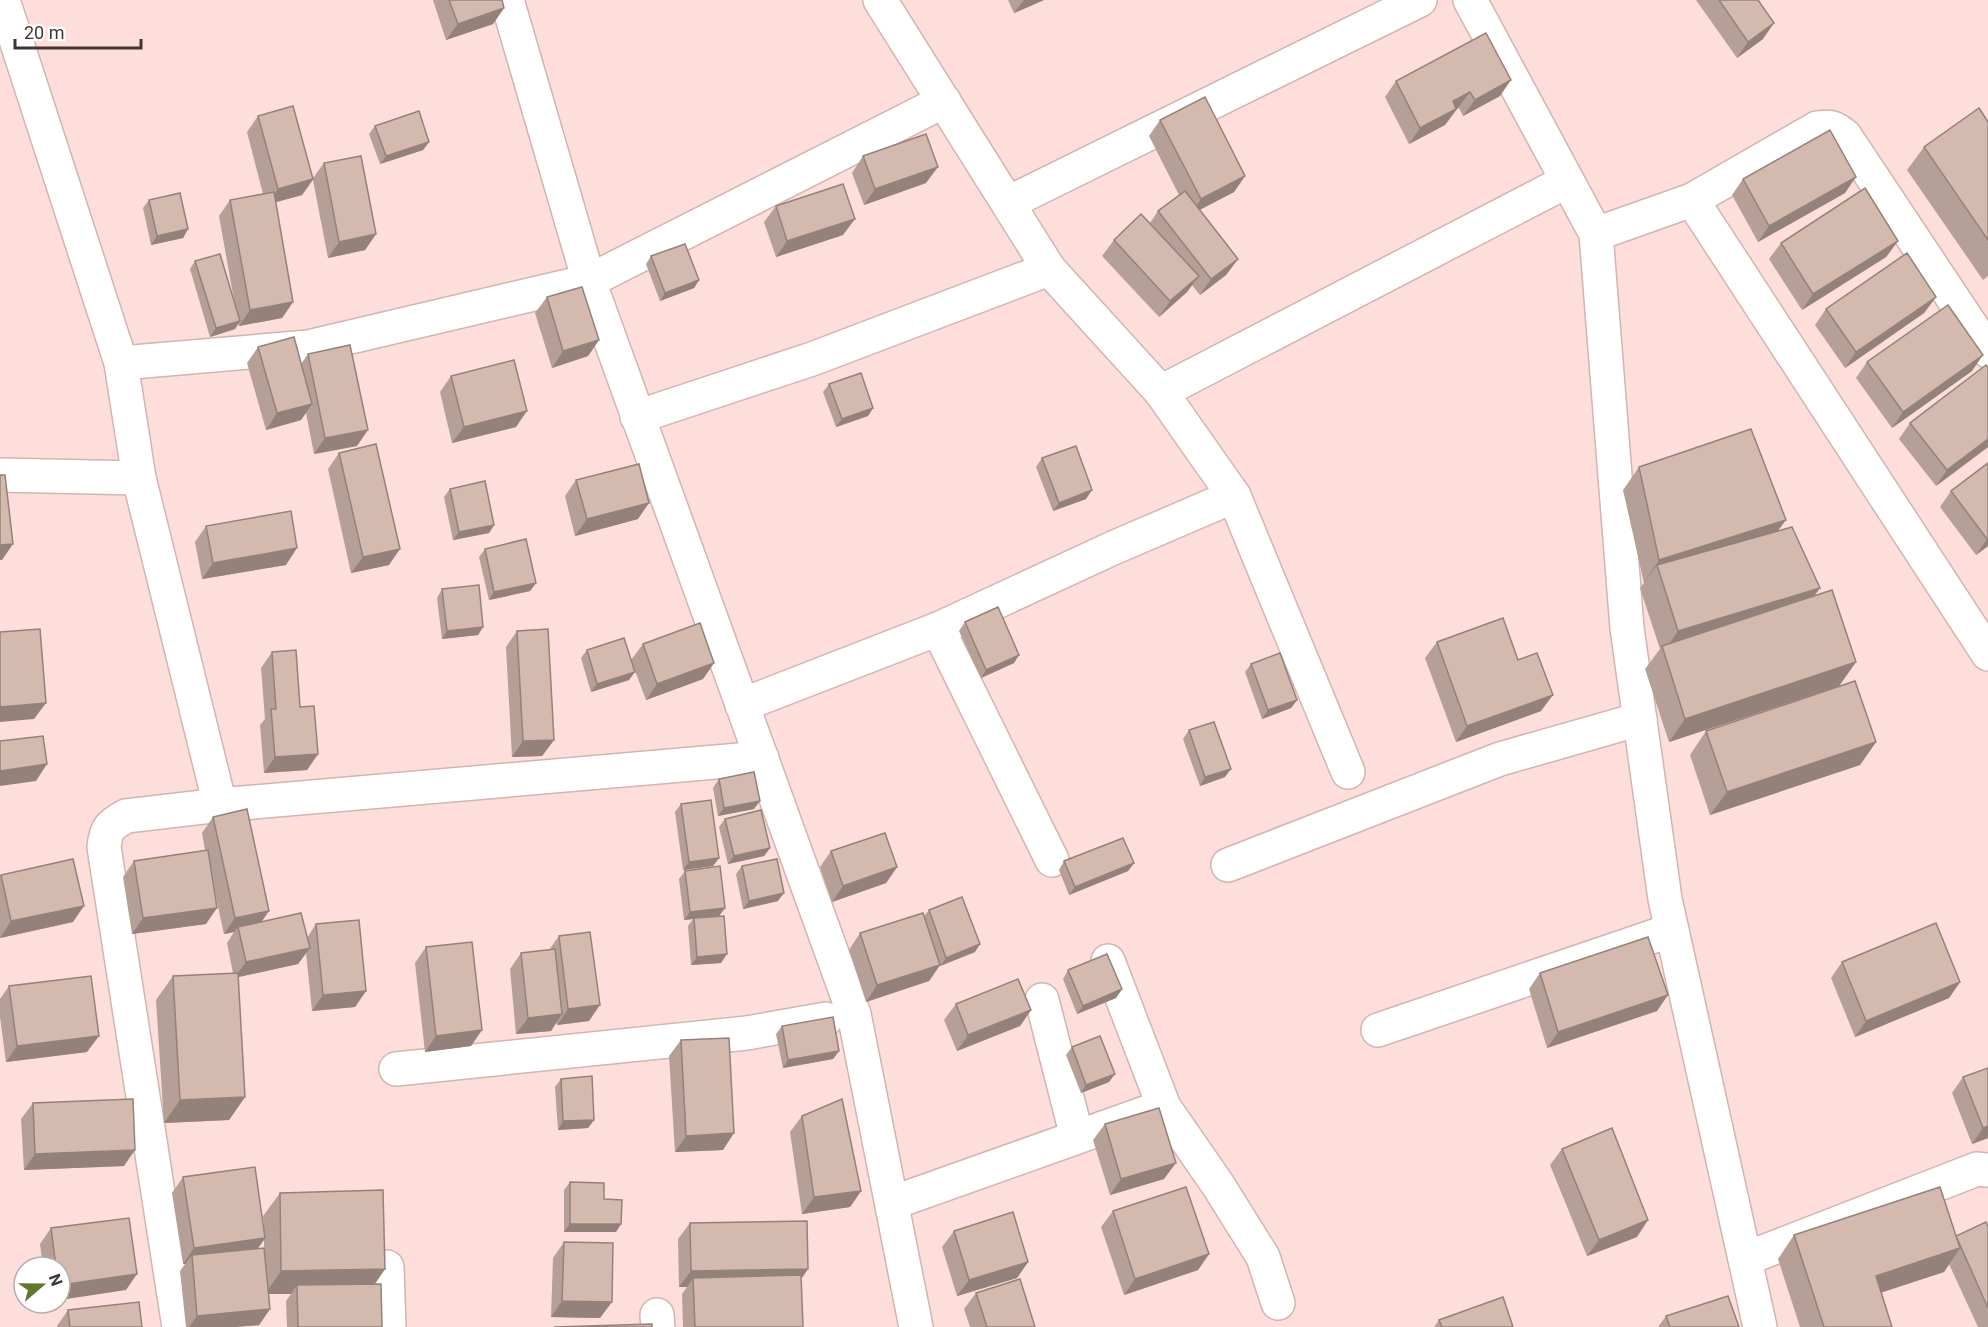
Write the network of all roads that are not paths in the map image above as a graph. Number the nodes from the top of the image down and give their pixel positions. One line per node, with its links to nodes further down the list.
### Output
1 (3, 0): 6 (street)
2 (507, 0): 13 (street)
3 (880, 0): 7 (street)
4 (1420, 0): 10 (street)
5 (1470, 0): 8 (street)
6 (10, 52): 15 (street)
7 (944, 101): 10 (street); 13 (street)
8 (1567, 181): 11 (street); 16 (street)
9 (1692, 200): 11 (street); 14 (street); 22 (street)
10 (1008, 203): 12 (street)
11 (1596, 234): 24 (street)
12 (1049, 269): 16 (street); 17 (street)
13 (589, 281): 15 (street); 17 (street)
14 (1988, 351)
15 (121, 363): 19 (street)
16 (1161, 392): 20 (street)
17 (637, 417): 23 (street)
18 (0, 475): 19 (street)
19 (139, 478): 27 (street)
20 (1234, 496): 21 (street); 26 (street)
21 (938, 629): 23 (street); 28 (street)
22 (1988, 654)
23 (742, 705): 25 (street)
24 (1640, 719): 29 (street); 30 (street)
25 (762, 758): 27 (street); 33 (street)
26 (1348, 772)
27 (220, 805): 43 (street)
28 (1052, 860)
29 (1228, 865)
30 (1672, 930): 34 (street); 40 (street)
31 (1108, 961): 36 (street)
32 (1042, 1000): 37 (street)
33 (854, 1014): 35 (street); 39 (street)
34 (1378, 1030)
35 (396, 1069)
36 (1164, 1107): 37 (street); 42 (street)
37 (1077, 1137): 39 (street)
38 (1988, 1170): 40 (street)
39 (892, 1203): 45 (street)
40 (1745, 1259): 46 (street)
41 (387, 1267): 44 (street)
42 (1278, 1303)
43 (179, 1327)
44 (389, 1327)
45 (916, 1327)
46 (1760, 1327)

